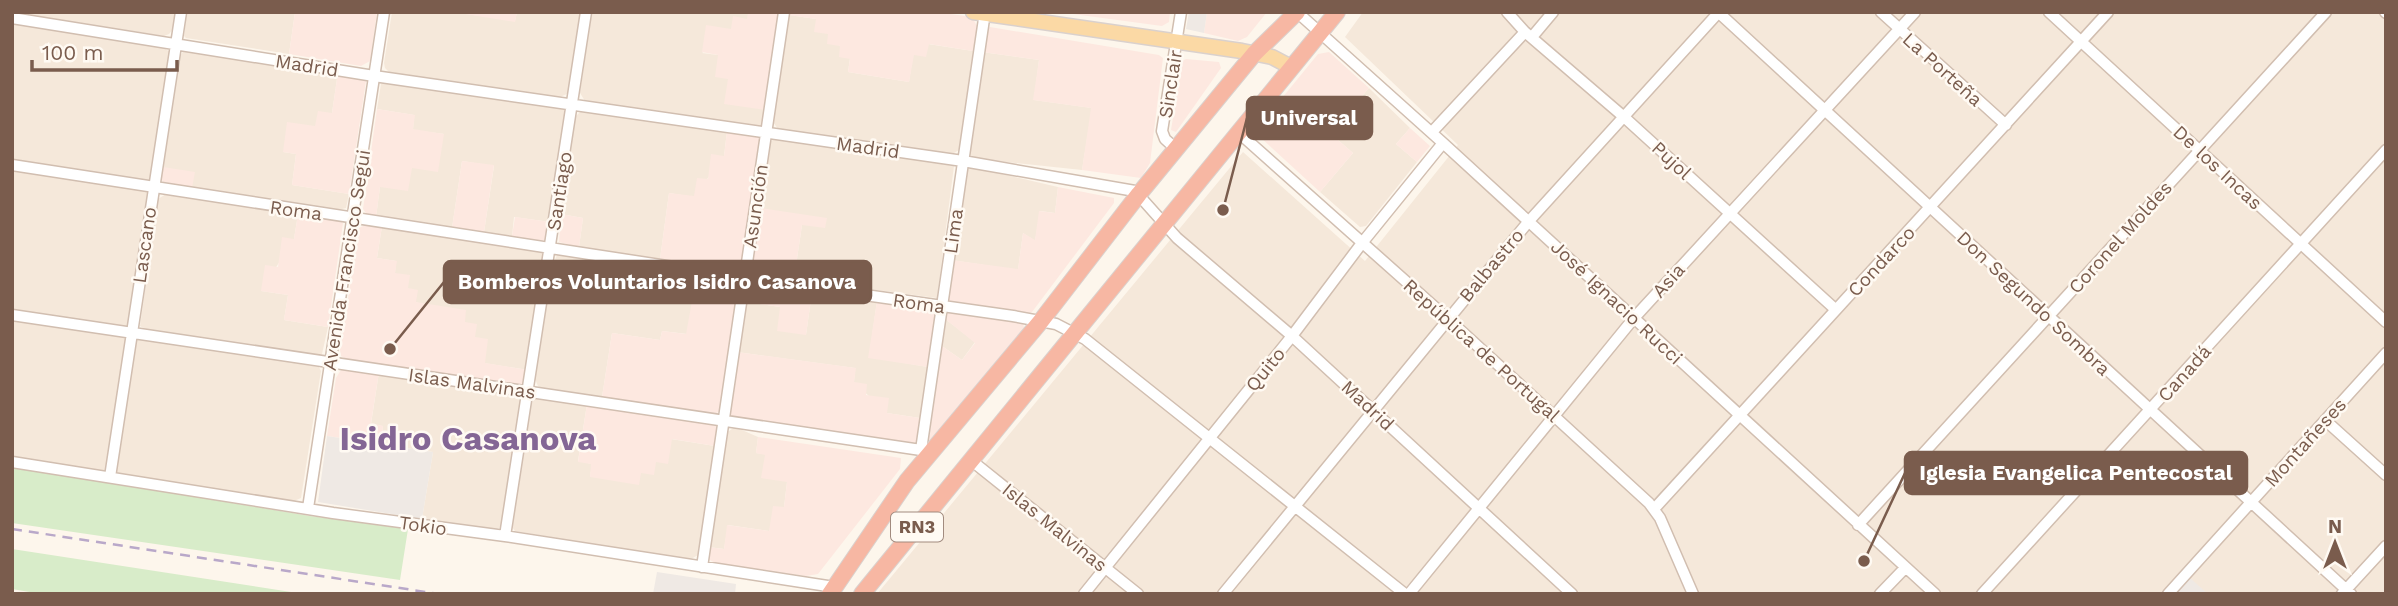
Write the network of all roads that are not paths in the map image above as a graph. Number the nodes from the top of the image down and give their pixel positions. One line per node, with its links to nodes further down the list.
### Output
1 (181, 12): 23 (street, Lascano)
2 (384, 12): 26 (street, Avenida Francisco Segui)
3 (586, 12): 27 (street, Santiago)
4 (784, 12): 31 (street, Asunción)
5 (1181, 12): 21 (street, Sinclair)
6 (1297, 12): 19 (street, José Ignacio Rucci); 24 (highway, RN3)
7 (1337, 12): 19 (highway, RN3)
8 (1507, 12): 20 (street, Pujol)
9 (1553, 12): 20 (street)
10 (1718, 12): 28 (street, Don Segundo Sombra); 29 (street, Balbastro)
11 (1881, 12): 18 (street, La Porteña)
12 (1916, 12): 18 (street, Asia)
13 (2049, 12): 22 (street, De los Incas)
14 (2108, 12): 22 (street, Condarco)
15 (2326, 12): 36 (street, Coronel Moldes)
16 (981, 13): 21 (main road); 38 (street, Lima)
17 (12, 18): 23 (street, Madrid)
18 (1900, 30): 28 (street, Asia); 30 (street, La Porteña)
19 (1321, 33): 25 (highway, RN3); 33 (street, José Ignacio Rucci)
20 (1529, 34): 29 (street, Pujol); 33 (street)
21 (1177, 41): 24 (main road); 35 (street, Sinclair)
22 (2080, 41): 30 (street, Condarco); 36 (street, De los Incas)
23 (176, 44): 26 (street, Madrid); 40 (street, Lascano)
24 (1254, 54): 25 (main road); 35 (highway, RN3)
25 (1291, 66): 32 (highway, RN3)
26 (374, 76): 27 (street, Madrid); 44 (street, Avenida Francisco Segui)
27 (572, 105): 31 (street, Madrid); 49 (street, Santiago)
28 (1824, 110): 42 (street, Don Segundo Sombra); 43 (street, Asia)
29 (1624, 117): 43 (street, Pujol); 45 (street, Balbastro)
30 (2006, 125): 42 (street, Condarco)
31 (765, 132): 38 (street, Madrid); 50 (street, Asunción)
32 (1238, 132): 46 (highway, RN3); 47 (street, República de Portugal)
33 (1432, 132): 34 (street, José Ignacio Rucci)
34 (1443, 143): 45 (street, José Ignacio Rucci); 47 (street, Quito)
35 (1176, 149): 41 (highway, RN3)
36 (2199, 149): 48 (street, De los Incas); 54 (street, Coronel Moldes)
37 (2386, 150): 48 (street, Canadá)
38 (963, 161): 41 (street, Madrid); 51 (street, Lima)
39 (12, 165): 40 (street, Roma)
40 (153, 188): 44 (street, Roma); 59 (street, Lascano)
41 (1139, 194): 46 (street, Madrid); 57 (highway, RN3)
42 (1930, 207): 52 (street, Condarco); 54 (street, Don Segundo Sombra)
43 (1729, 213): 52 (street, Pujol); 55 (street, Asia)
44 (352, 217): 49 (street, Roma); 63 (street, Avenida Francisco Segui)
45 (1529, 220): 55 (street, José Ignacio Rucci); 56 (street, Balbastro)
46 (1163, 224): 60 (highway, RN3); 61 (street, Madrid)
47 (1362, 243): 56 (street, República de Portugal); 61 (street, Quito)
48 (2302, 244): 58 (street, De los Incas); 66 (street, Canadá)
49 (550, 248): 50 (street, Roma); 64 (street, Santiago)
50 (745, 278): 51 (street, Roma); 70 (street, Asunción)
51 (942, 306): 57 (street, Roma); 72 (street, Lima)
52 (1836, 309): 68 (street, Condarco)
53 (12, 315): 59 (street, Islas Malvinas)
54 (2049, 316): 66 (street, Don Segundo Sombra); 82 (street, Coronel Moldes)
55 (1633, 317): 67 (street, Asia); 68 (street, José Ignacio Rucci)
56 (1447, 318): 65 (street, Balbastro); 67 (street, República de Portugal)
57 (1041, 321): 60 (street, Roma); 72 (highway, RN3)
58 (2386, 322)
59 (131, 333): 63 (street, Islas Malvinas); 76 (street, Lascano)
60 (1075, 333): 71 (street, Roma); 73 (highway, RN3)
61 (1292, 336): 65 (street, Madrid); 71 (street, Quito)
62 (2386, 352): 69 (street, Montañeses)
63 (330, 364): 64 (street, Islas Malvinas); 79 (street, Avenida Francisco Segui)
64 (529, 391): 70 (street, Islas Malvinas); 83 (street, Santiago)
65 (1373, 409): 78 (street, Balbastro); 80 (street, Madrid)
66 (2150, 411): 77 (street, Don Segundo Sombra); 99 (street, Canadá)
67 (1554, 414): 80 (street, Asia); 81 (street, República de Portugal)
68 (1741, 416): 81 (street, Condarco); 82 (street, José Ignacio Rucci)
69 (2325, 420): 75 (street); 77 (street, Montañeses)
70 (724, 422): 72 (street, Islas Malvinas); 85 (street, Asunción)
71 (1210, 438): 78 (street, Roma); 86 (street, Quito)
72 (925, 453): 88 (highway, RN3)
73 (972, 461): 86 (street, Islas Malvinas); 90 (highway, RN3)
74 (12, 462): 76 (street, Tokio)
75 (2386, 475)
76 (110, 477): 79 (street, Tokio)
77 (2250, 503): 89 (street, Don Segundo Sombra); 100 (street, Montañeses)
78 (1296, 505): 93 (street, Balbastro); 94 (street, Roma)
79 (308, 508): 83 (street, Tokio)
80 (1479, 508): 94 (street, Asia); 95 (street, Madrid)
81 (1654, 509): 96 (street, República de Portugal)
82 (1858, 525): 87 (street, José Ignacio Rucci)
83 (505, 536): 85 (street, Tokio)
84 (2386, 546): 89 (street)
85 (702, 567): 88 (street, Tokio)
86 (1105, 567): 91 (street, Quito); 92 (street, Islas Malvinas)
87 (1905, 568): 97 (street); 98 (street, José Ignacio Rucci)
88 (832, 590)
89 (2346, 592)
90 (862, 594)
91 (1084, 594)
92 (1138, 594)
93 (1223, 594)
94 (1407, 594)
95 (1572, 594)
96 (1693, 594)
97 (1880, 594)
98 (1935, 594)
99 (1982, 594)
100 (2168, 594)

